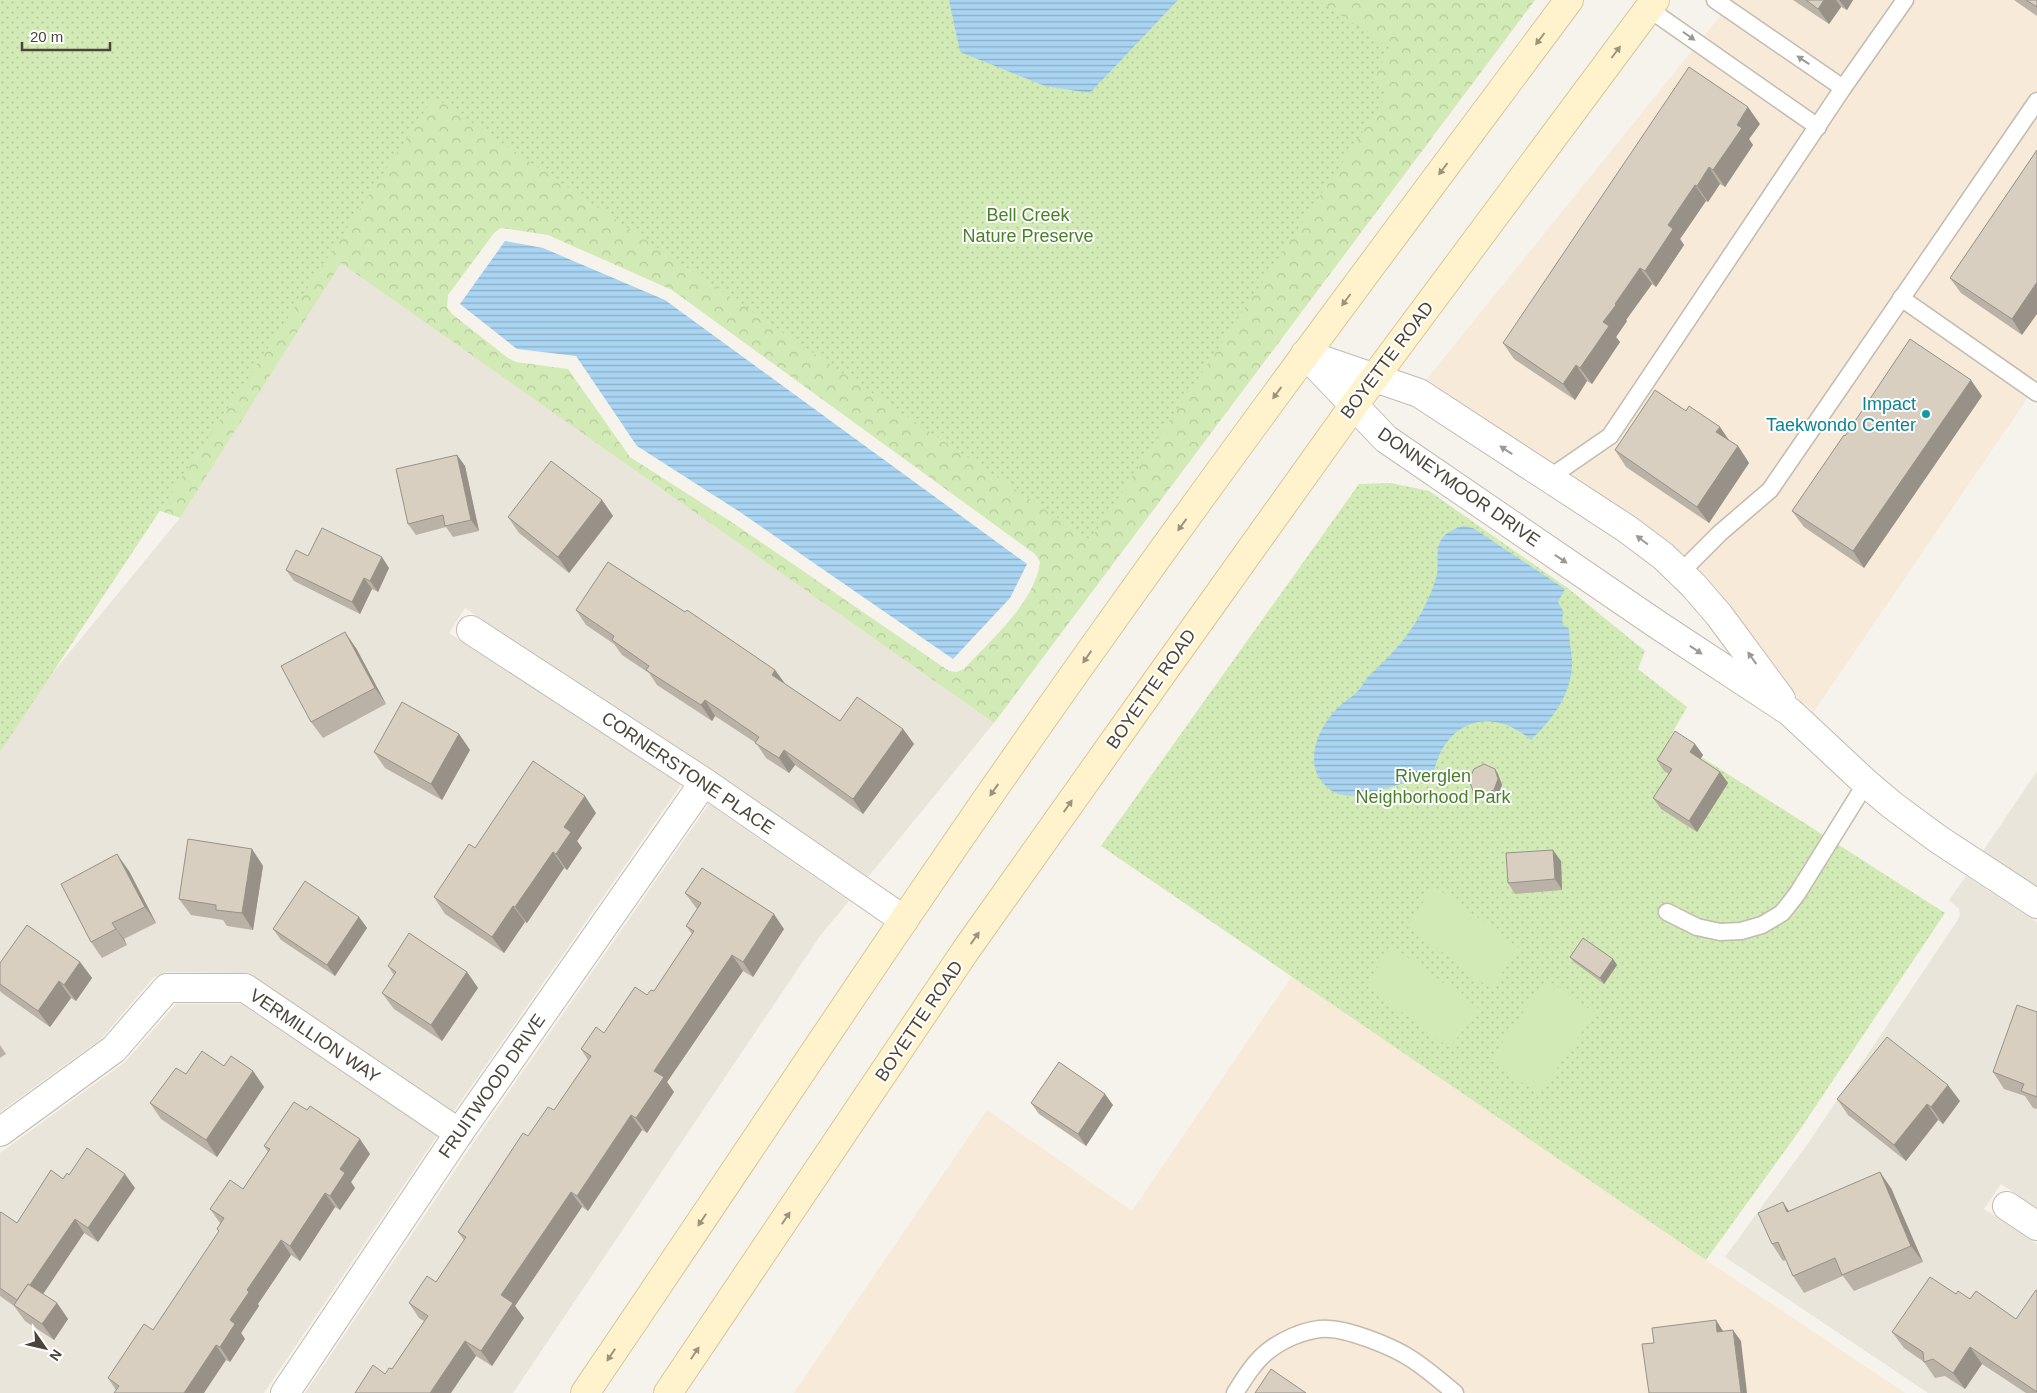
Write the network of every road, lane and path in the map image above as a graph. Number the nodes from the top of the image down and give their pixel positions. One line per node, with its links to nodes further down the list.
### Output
1 (1569, 0): 9 (main road, one-way to 9)
2 (1715, 0): 5 (lane, one-way to 2)
3 (1905, 0): 5 (lane)
4 (1652, 4): 7 (lane, one-way to 7); 10 (main road, BOYETTE ROAD, one-way to 4)
5 (1843, 88): 7 (lane)
6 (2037, 101): 8 (lane)
7 (1818, 127): 13 (lane)
8 (1901, 298): 11 (lane); 14 (lane)
9 (1306, 354): 10 (street, DONNEYMOOR DRIVE); 12 (street, DONNEYMOOR DRIVE); 21 (main road, one-way to 21)
10 (1375, 377): 12 (main road, BOYETTE ROAD); 13 (street, DONNEYMOOR DRIVE, one-way to 10)
11 (2037, 392)
12 (1354, 405): 16 (street, DONNEYMOOR DRIVE, one-way to 16); 28 (main road, BOYETTE ROAD, one-way to 12)
13 (1548, 478): 14 (street, DONNEYMOOR DRIVE, one-way to 13)
14 (1680, 573): 16 (street, DONNEYMOOR DRIVE, one-way to 14)
15 (471, 630): 17 (street, CORNERSTONE PLACE)
16 (1790, 712): 18 (street, DONNEYMOOR DRIVE)
17 (704, 782): 21 (street, CORNERSTONE PLACE); 23 (street, FRUITWOOD DRIVE)
18 (1866, 783): 19 (street, DONNEYMOOR DRIVE); 20 (lane)
19 (2037, 904)
20 (1667, 912)
21 (904, 920): 27 (main road, one-way to 27)
22 (0, 1132): 23 (street, VERMILLION WAY)
23 (460, 1133): 26 (street, FRUITWOOD DRIVE)
24 (2007, 1206): 25 (street)
25 (2037, 1226)
26 (285, 1393)
27 (585, 1393)
28 (668, 1393)
29 (1235, 1393): 30 (lane)
30 (1456, 1393)

